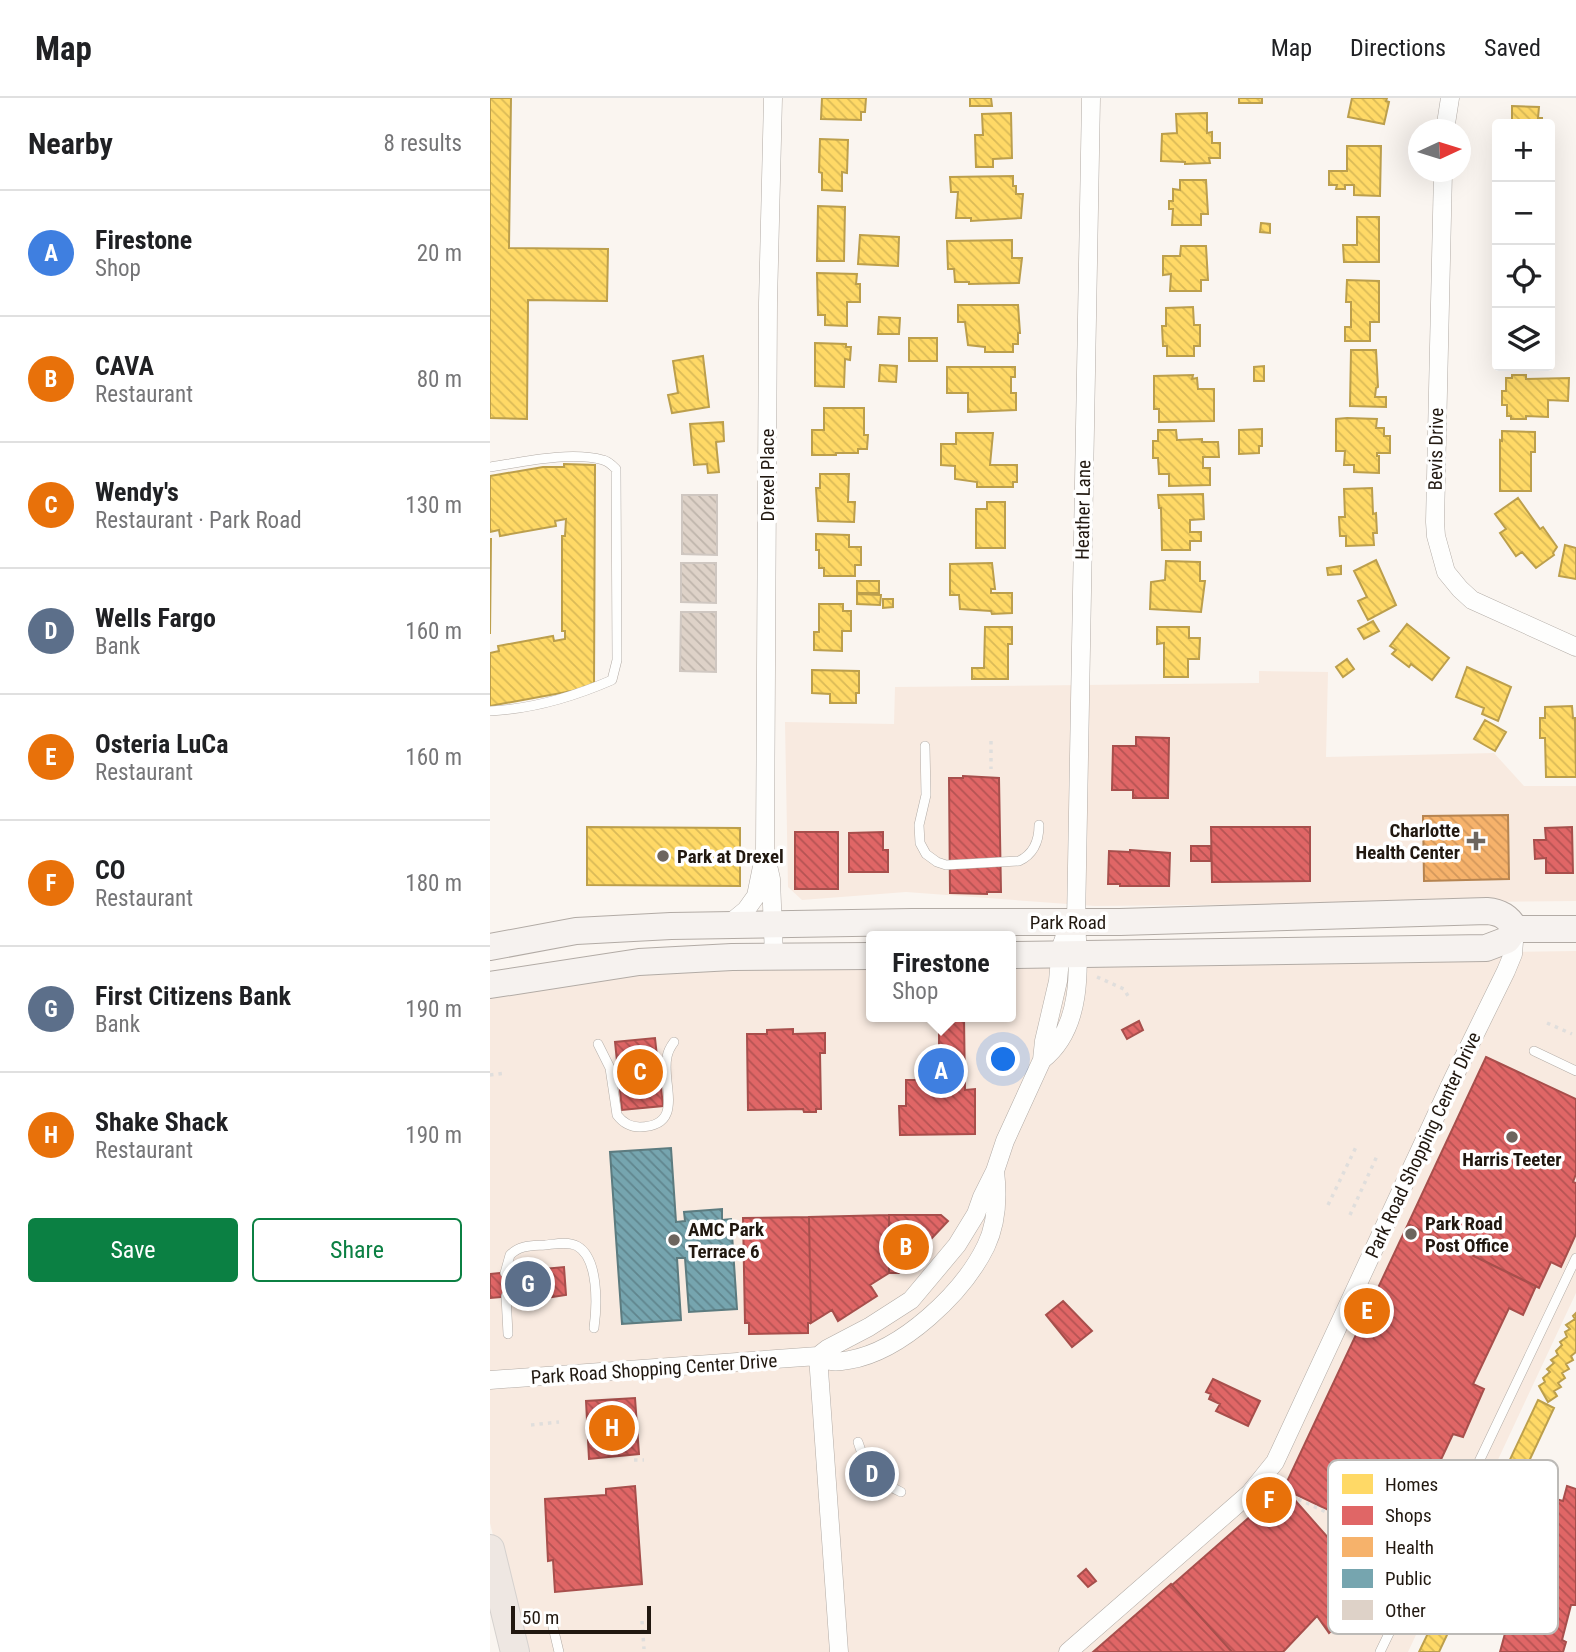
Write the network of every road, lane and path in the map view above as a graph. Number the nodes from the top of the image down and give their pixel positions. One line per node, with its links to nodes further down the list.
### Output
1 (773, 98): 13 (street, Drexel Place)
2 (1091, 98): 15 (street, Heather Lane)
3 (1450, 98): 4 (street)
4 (1447, 119)
5 (1443, 182): 7 (street, Bevis Drive)
6 (490, 467): 8 (lane)
7 (1576, 647)
8 (490, 711)
9 (991, 741): 11 (path)
10 (925, 746): 12 (lane)
11 (991, 769)
12 (1039, 825)
13 (765, 852): 16 (street, Drexel Place); 17 (street, Drexel Place)
14 (1516, 920): 15 (main road, Park Road); 18 (main road); 20 (main road, Park Road); 64 (street, Park Road Shopping Center Drive)
15 (1076, 922): 16 (main road, Park Road); 20 (street, Park Road Shopping Center Drive)
16 (773, 923): 17 (main road, Park Road); 23 (street, Drexel Place)
17 (729, 924): 19 (main road, Park Road)
18 (1576, 929)
19 (490, 947)
20 (1068, 954): 21 (main road, Park Road); 37 (street, Park Road Shopping Center Drive)
21 (1016, 955)
22 (866, 956): 23 (main road)
23 (774, 957): 25 (main road)
24 (1097, 977): 26 (path)
25 (490, 985)
26 (1128, 996)
27 (1547, 1023): 28 (path)
28 (1572, 1034)
29 (674, 1042): 30 (lane)
30 (598, 1044)
31 (1534, 1051): 32 (lane)
32 (1576, 1071)
33 (506, 1073): 34 (path)
34 (490, 1075)
35 (1356, 1147): 38 (path)
36 (1377, 1156): 39 (path)
37 (995, 1171): 45 (street, Park Road Shopping Center Drive); 45 (street, Park Road Shopping Center Drive)
38 (1328, 1205)
39 (1350, 1215)
40 (1576, 1258): 52 (lane)
41 (505, 1273): 43 (lane)
42 (506, 1296): 44 (lane)
43 (594, 1328)
44 (508, 1334)
45 (818, 1356): 46 (street, Park Road Shopping Center Drive); 63 (street)
46 (490, 1380)
47 (559, 1422): 48 (path)
48 (531, 1425)
49 (858, 1442): 53 (lane)
50 (634, 1460): 51 (path)
51 (643, 1460)
52 (1480, 1460)
53 (901, 1492)
54 (1283, 1492): 55 (path)
55 (1328, 1513)
56 (490, 1549): 61 (main road)
57 (642, 1621): 60 (path)
58 (553, 1627): 62 (lane)
59 (1389, 1634): 65 (lane)
60 (644, 1649)
61 (515, 1652)
62 (559, 1652)
63 (839, 1652)
64 (1068, 1652)
65 (1380, 1652)

